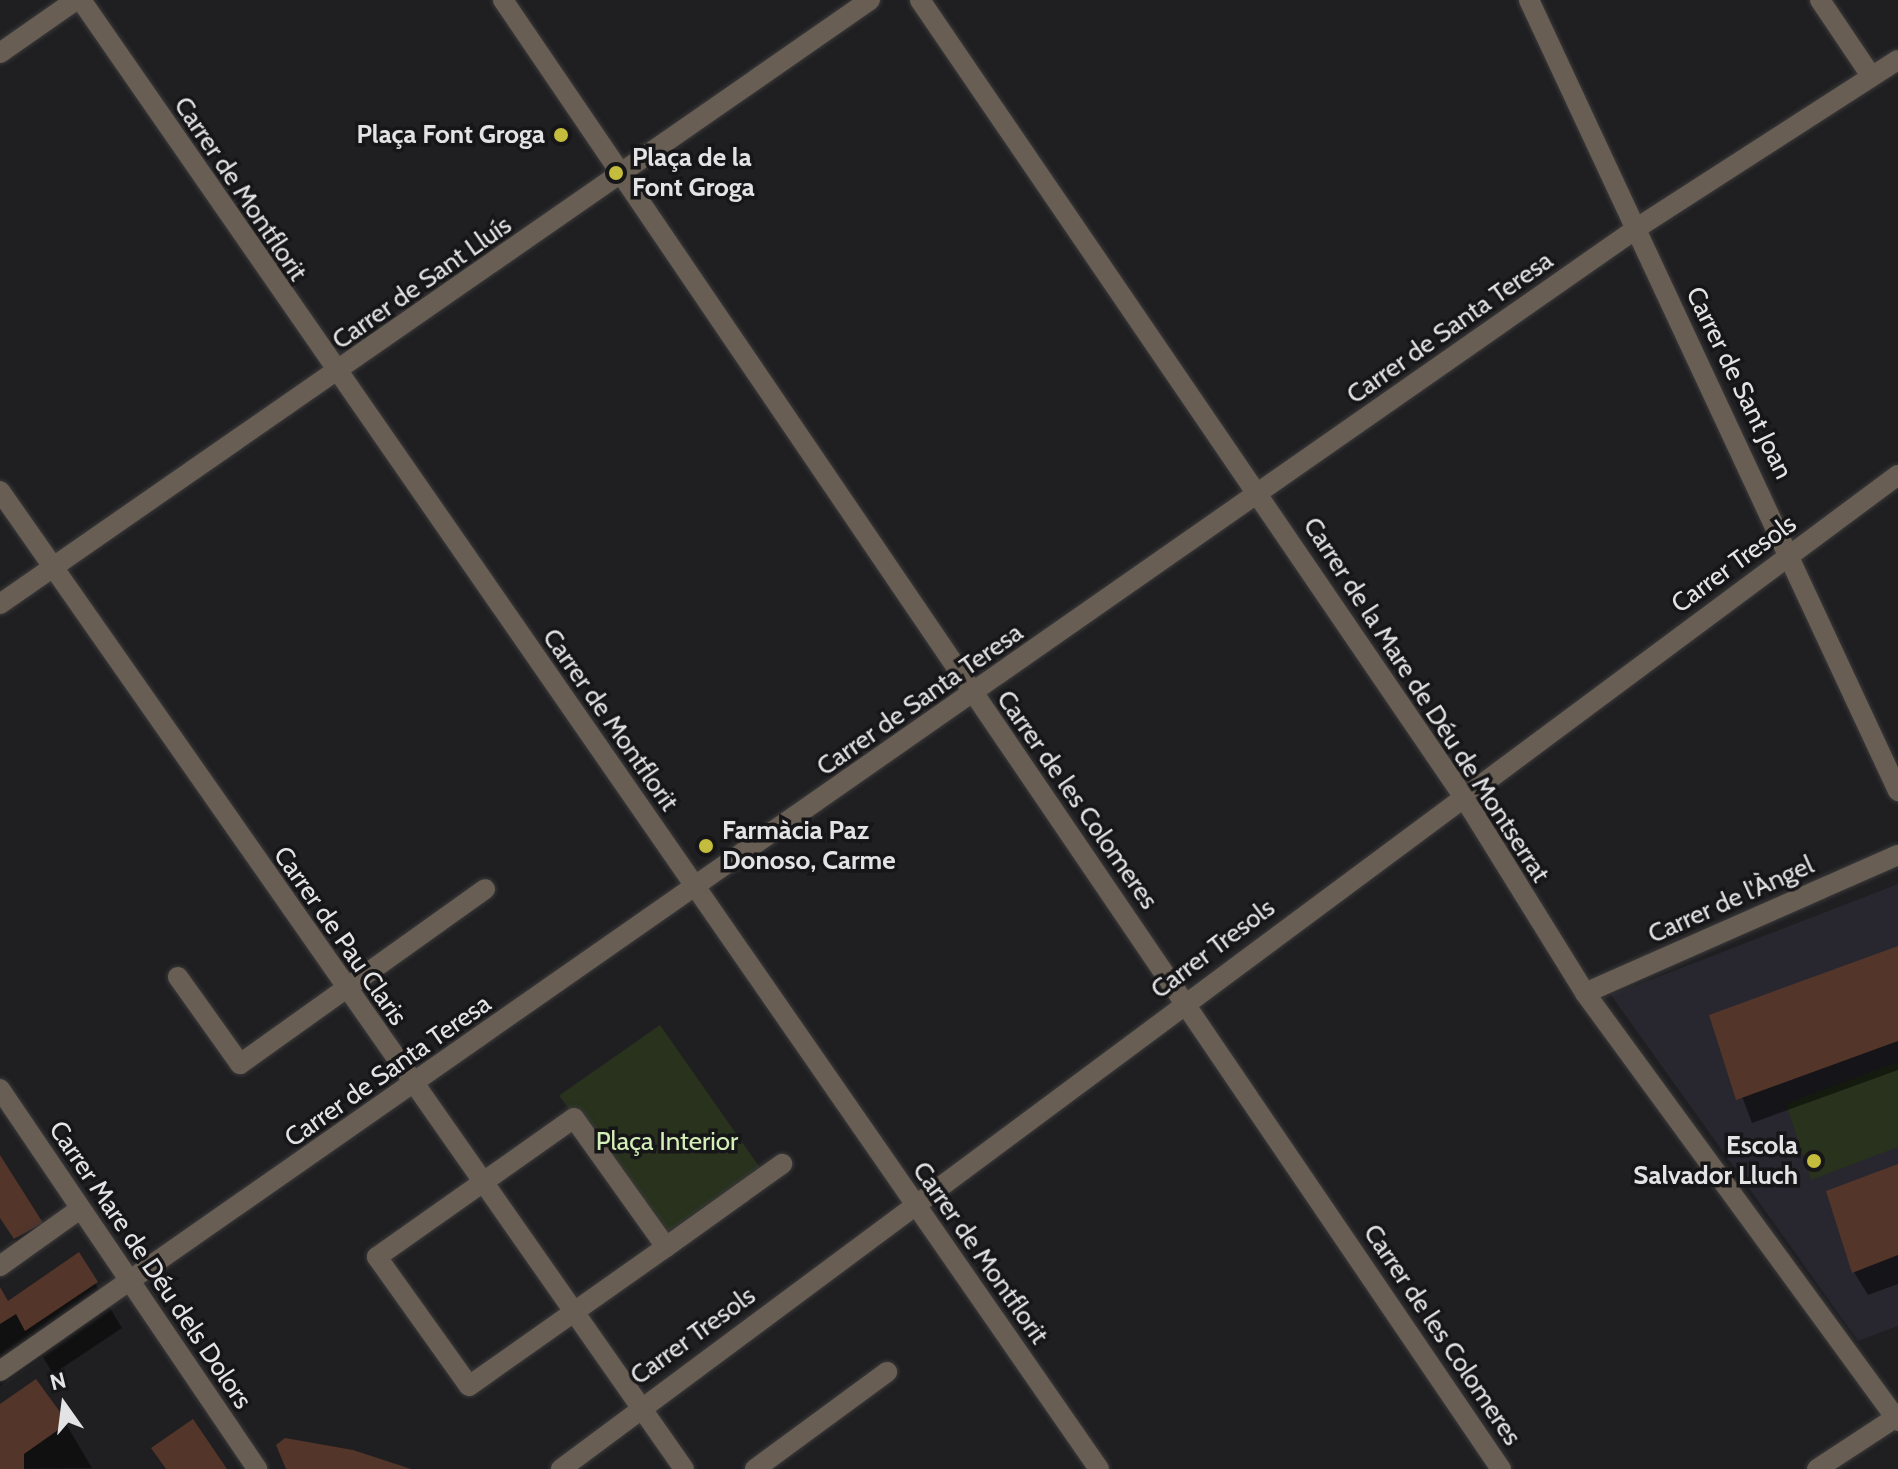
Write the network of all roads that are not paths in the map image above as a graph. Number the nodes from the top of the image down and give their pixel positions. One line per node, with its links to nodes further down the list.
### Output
1 (78, 0): 7 (street); 12 (street, Carrer de Montflorit)
2 (503, 0): 10 (street, Carrer de les Colomeres)
3 (870, 0): 10 (street, Carrer de Sant Lluís)
4 (920, 0): 15 (street, Carrer de la Mare de Déu de Montserrat)
5 (1529, 0): 11 (street, Carrer de Sant Joan)
6 (1820, 0): 9 (street)
7 (0, 53)
8 (1898, 60): 9 (street, Carrer de Santa Teresa)
9 (1869, 73): 11 (street, Carrer de Santa Teresa)
10 (623, 174): 12 (street, Carrer de Sant Lluís); 19 (street, Carrer de les Colomeres)
11 (1637, 228): 15 (street, Carrer de Santa Teresa); 16 (street, Carrer de Sant Joan)
12 (334, 375): 17 (street, Carrer de Sant Lluís); 23 (street, Carrer de Montflorit)
13 (1898, 475): 16 (street, Carrer Tresols)
14 (0, 491): 17 (street, Carrer de Pau Claris)
15 (1259, 495): 19 (street, Carrer de Santa Teresa); 21 (street, Carrer de la Mare de Déu de Montserrat)
16 (1792, 553): 20 (street, Carrer de Sant Joan); 21 (street, Carrer Tresols)
17 (53, 568): 18 (street, Carrer de Sant Lluís); 26 (street, Carrer de Pau Claris)
18 (0, 604)
19 (973, 695): 23 (street, Carrer de Santa Teresa); 28 (street, Carrer de les Colomeres)
20 (1898, 791)
21 (1463, 796): 27 (street, Carrer de la Mare de Déu de Montserrat); 28 (street, Carrer Tresols)
22 (1898, 855): 27 (street, Carrer de l'Àngel)
23 (697, 887): 29 (street, Carrer de Santa Teresa); 33 (street, Carrer de Montflorit)
24 (485, 889): 26 (street)
25 (178, 977): 26 (street)
26 (345, 989): 29 (street, Carrer de Pau Claris)
27 (1585, 993): 42 (street, Carrer de la Mare de Déu de Montserrat)
28 (1185, 1002): 33 (street, Carrer Tresols); 48 (street, Carrer de les Colomeres)
29 (413, 1086): 32 (street, Carrer de Pau Claris); 37 (street, Carrer de Santa Teresa)
30 (0, 1089): 34 (street, Carrer Mare de Déu dels Dolors)
31 (782, 1164): 35 (street)
32 (481, 1183): 35 (street); 38 (street, Carrer de Pau Claris); 38 (street)
33 (915, 1206): 41 (street, Carrer Tresols); 47 (street, Carrer de Montflorit)
34 (80, 1209): 36 (street); 37 (street, Carrer Mare de Déu dels Dolors)
35 (666, 1247): 38 (street)
36 (0, 1266)
37 (129, 1283): 39 (street, Carrer de Santa Teresa); 43 (street, Carrer Mare de Déu dels Dolors)
38 (574, 1312): 41 (street, Carrer de Pau Claris)
39 (0, 1371)
40 (887, 1372): 46 (street)
41 (639, 1408): 44 (street, Carrer Tresols); 45 (street, Carrer de Pau Claris)
42 (1897, 1418): 49 (street)
43 (257, 1469)
44 (561, 1469)
45 (684, 1469)
46 (755, 1469)
47 (1099, 1469)
48 (1501, 1469)
49 (1817, 1469)

